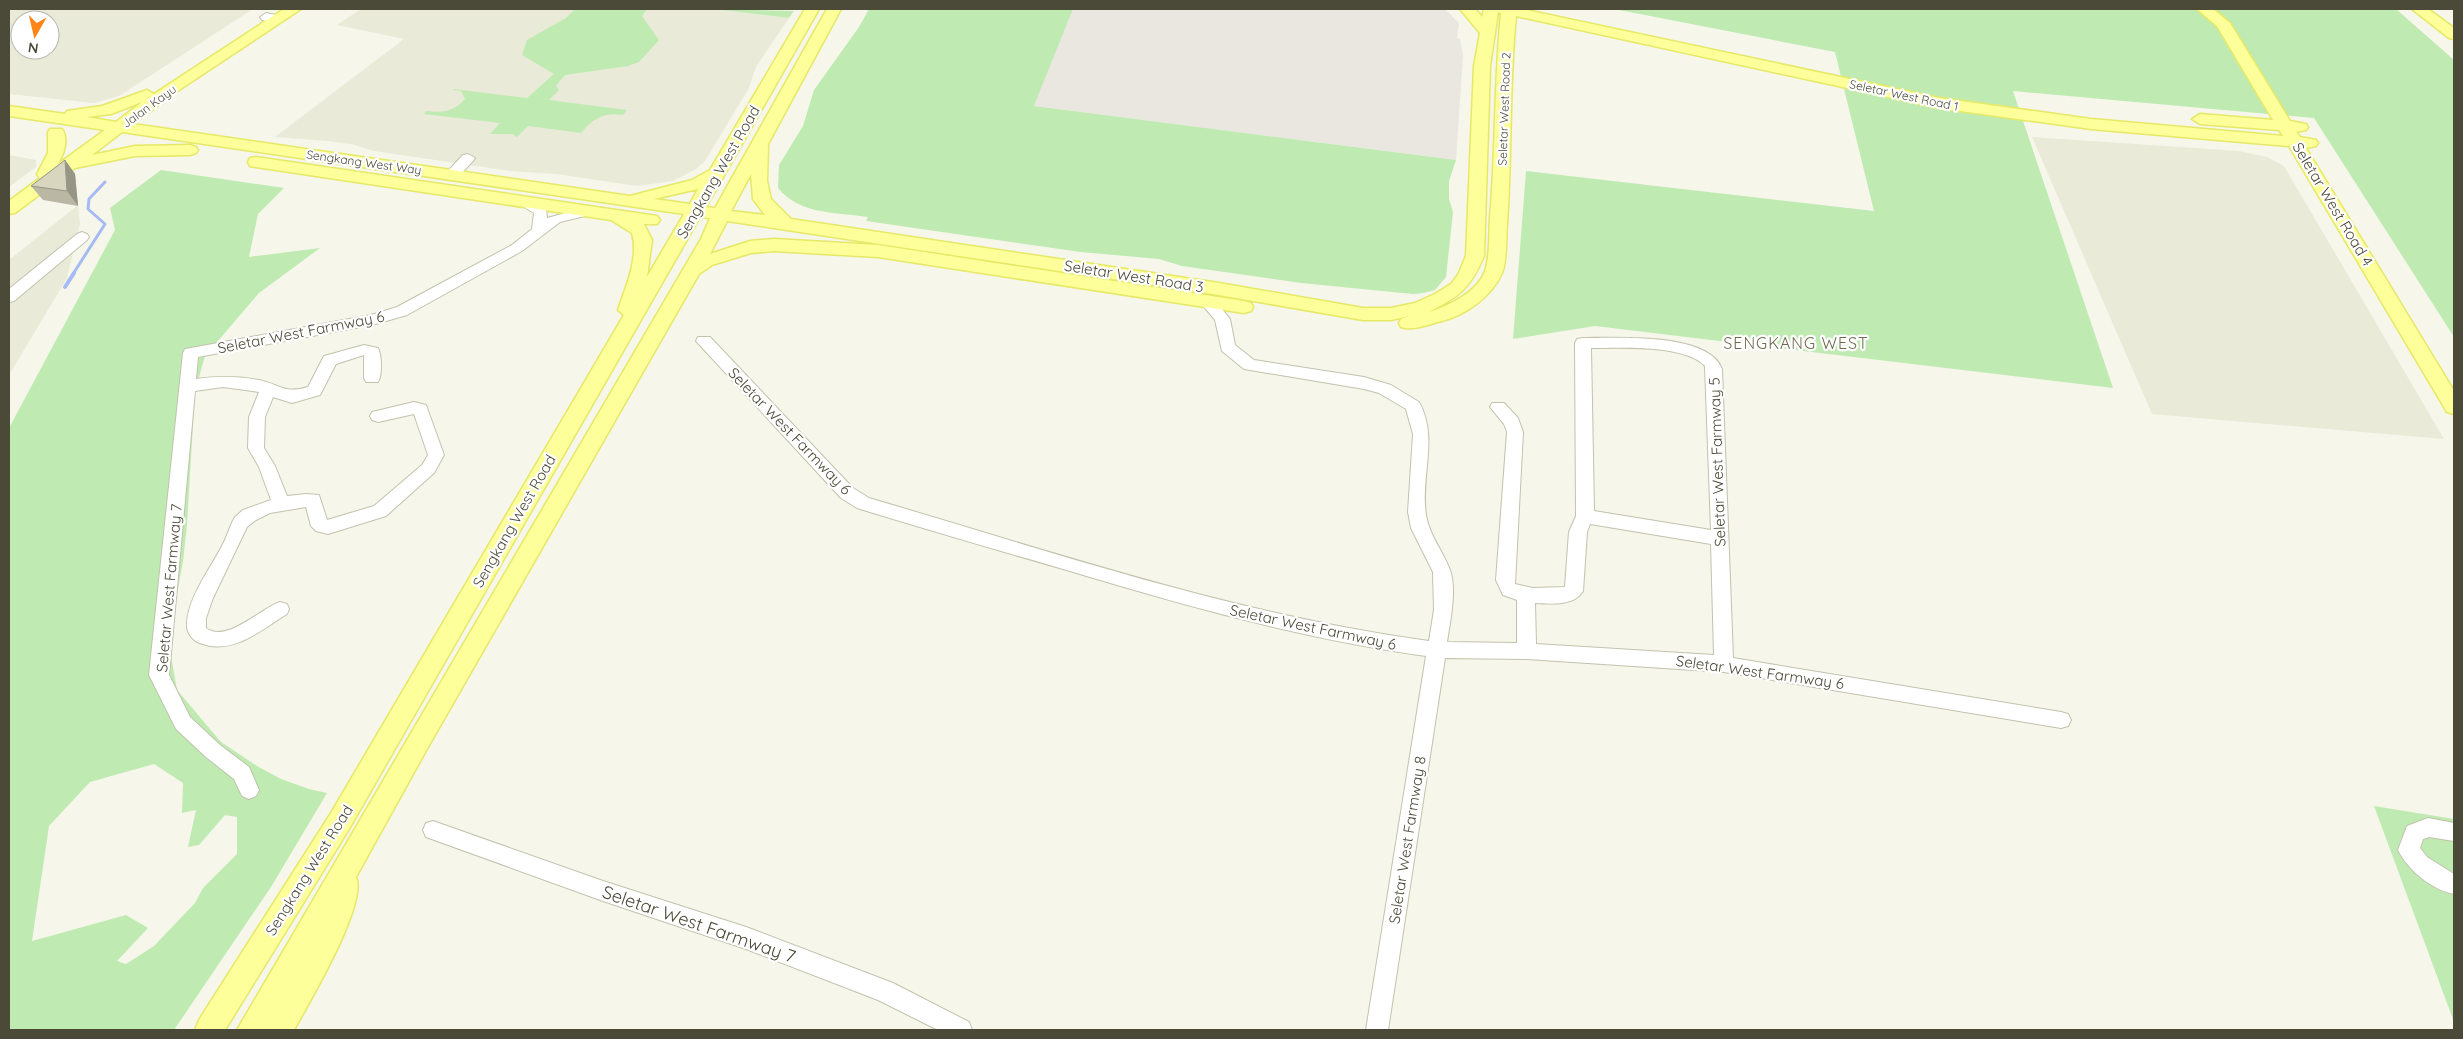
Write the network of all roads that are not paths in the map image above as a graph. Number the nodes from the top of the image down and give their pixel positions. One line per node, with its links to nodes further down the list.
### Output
1 (294, 9): 11 (main road, Jalan Kayu)
2 (812, 9): 31 (main road, Sengkang West Road)
3 (834, 9): 27 (main road, Sengkang West Road)
4 (1467, 9): 12 (main road)
5 (1491, 9): 12 (main road, Seletar West Road 2)
6 (1507, 9): 10 (main road, Seletar West Road 1); 13 (main road, Seletar West Road 2)
7 (2204, 9): 17 (main road, Seletar West Road 4)
8 (2226, 9): 25 (main road, Seletar West Road 4)
9 (2419, 9): 14 (main road)
10 (1552, 12): 13 (main road); 20 (main road, Seletar West Road 1); 26 (main road, Seletar West Road 1)
11 (274, 15): 15 (main road, Jalan Kayu); 16 (main road, Jalan Kayu)
12 (1487, 32): 37 (main road, Seletar West Road 2)
13 (1507, 34): 40 (main road, Seletar West Road 2)
14 (2454, 35)
15 (173, 88): 23 (main road, Jalan Kayu); 24 (main road)
16 (147, 94): 19 (main road); 23 (main road, Jalan Kayu)
17 (2270, 100): 20 (main road); 25 (main road, Seletar West Road 4)
18 (9, 111): 19 (main road, Sengkang West Way)
19 (38, 116): 23 (main road, Sengkang West Way)
20 (2234, 122): 25 (main road, Seletar West Road 1)
21 (9, 125): 22 (main road, Sengkang West Way)
22 (56, 132): 23 (main road, Sengkang West Way); 32 (main road)
23 (104, 132): 24 (main road, Sengkang West Way); 28 (main road, Sengkang West Way); 30 (main road, Jalan Kayu); 32 (main road, Jalan Kayu)
24 (160, 132): 34 (main road, Sengkang West Way)
25 (2298, 134): 26 (main road, Seletar West Road 1); 33 (main road, Seletar West Road 4); 57 (main road, Seletar West Road 4)
26 (2243, 138): 33 (main road)
27 (761, 142): 43 (main road, Sengkang West Road); 44 (main road)
28 (190, 150): 30 (main road); 35 (main road, Sengkang West Way)
29 (468, 158): 34 (street)
30 (69, 165): 39 (main road, Jalan Kayu)
31 (717, 173): 38 (main road); 42 (main road, Sengkang West Road)
32 (45, 174): 36 (main road, Jalan Kayu)
33 (2315, 174): 61 (main road, Seletar West Road 4)
34 (452, 175): 38 (main road, Sengkang West Way)
35 (523, 202): 41 (main road, Sengkang West Way); 45 (street)
36 (9, 203)
37 (1476, 205): 49 (main road, Seletar West Road 3)
38 (609, 207): 41 (main road, Sengkang West Way); 42 (main road, Sengkang West Way); 55 (main road)
39 (9, 209)
40 (1499, 209): 51 (main road, Seletar West Road 3)
41 (588, 211): 45 (street, Seletar West Farmway 6)
42 (691, 218): 43 (main road, Sengkang West Way); 55 (main road, Sengkang West Road)
43 (717, 222): 44 (main road, Seletar West Road 3); 47 (main road, Seletar West Road 3); 48 (main road, Sengkang West Road)
44 (786, 224): 49 (main road, Seletar West Road 3)
45 (539, 231): 54 (street, Seletar West Farmway 6)
46 (82, 237): 50 (street)
47 (878, 251): 48 (main road, Seletar West Road 3); 49 (main road, Seletar West Road 3)
48 (692, 270): 75 (main road, Sengkang West Road)
49 (1213, 295): 51 (main road, Seletar West Road 3); 52 (street, Seletar West Farmway 8)
50 (9, 297)
51 (1234, 306): 52 (street)
52 (1226, 333): 68 (street, Seletar West Farmway 8)
53 (704, 340): 68 (street, Seletar West Farmway 6)
54 (191, 353): 58 (street, Seletar West Farmway 7)
55 (612, 353): 77 (main road, Sengkang West Road)
56 (372, 378): 59 (street)
57 (2454, 381)
58 (188, 386): 59 (street); 72 (street, Seletar West Farmway 7)
59 (268, 390): 63 (street)
60 (1498, 407): 66 (street)
61 (2454, 407)
62 (378, 416): 63 (street)
63 (281, 504): 67 (street)
64 (1585, 516): 65 (street); 65 (street, Seletar West Farmway 5); 66 (street)
65 (1719, 538): 70 (street, Seletar West Farmway 5)
66 (1526, 594): 69 (street)
67 (280, 609)
68 (1436, 650): 69 (street, Seletar West Farmway 6); 81 (street, Seletar West Farmway 8)
69 (1527, 651): 70 (street, Seletar West Farmway 6)
70 (1724, 664): 71 (street, Seletar West Farmway 6)
71 (2061, 720)
72 (249, 790)
73 (433, 830): 80 (street, Seletar West Farmway 7)
74 (2454, 832): 76 (street)
75 (352, 860): 78 (main road, Sengkang West Road); 79 (main road)
76 (2454, 884)
77 (210, 1029)
78 (251, 1030)
79 (279, 1030)
80 (961, 1030)
81 (1377, 1030)

